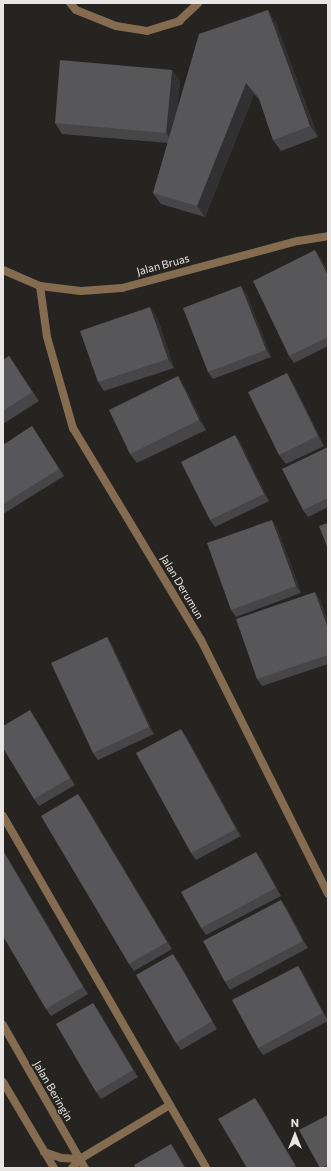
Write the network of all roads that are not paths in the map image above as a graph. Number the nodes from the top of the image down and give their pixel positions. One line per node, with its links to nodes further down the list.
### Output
1 (70, 3): 2 (street)
2 (198, 3)
3 (328, 236): 5 (street, Jalan Bruas)
4 (3, 270): 5 (street, Jalan Bruas)
5 (40, 286): 7 (street, Jalan Derumun)
6 (3, 816): 10 (street)
7 (328, 894)
8 (3, 1025): 12 (street, Jalan Beringin)
9 (3, 1082): 11 (street)
10 (170, 1105): 12 (street); 16 (street)
11 (44, 1152): 12 (street); 13 (street)
12 (80, 1159): 14 (street); 15 (street, Jalan Beringin)
13 (54, 1168)
14 (72, 1168)
15 (85, 1168)
16 (206, 1168)

